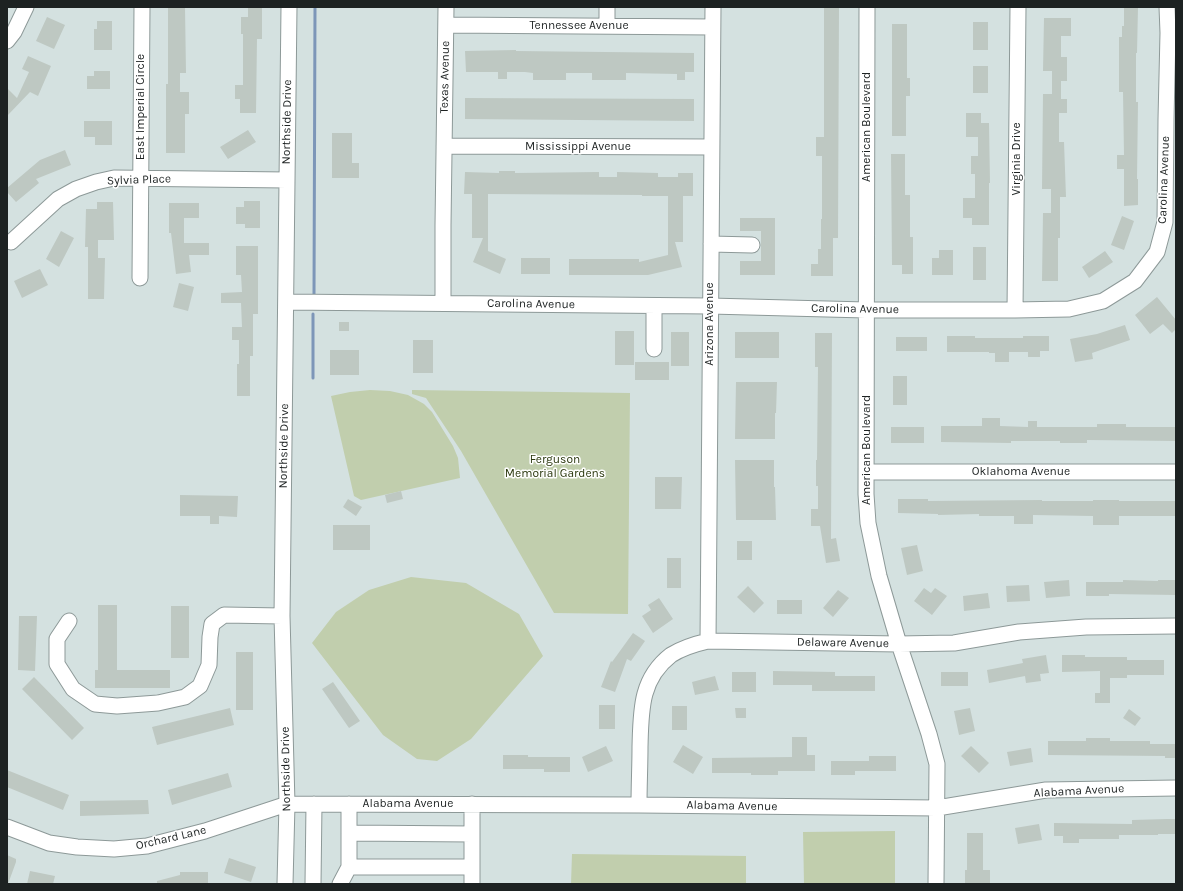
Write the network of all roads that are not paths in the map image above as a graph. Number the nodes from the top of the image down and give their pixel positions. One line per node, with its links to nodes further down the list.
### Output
1 (26, 7): 14 (street)
2 (142, 7): 17 (street, East Imperial Circle)
3 (288, 7): 18 (street, Northside Drive)
4 (446, 7): 10 (street, Texas Avenue)
5 (607, 7): 11 (street)
6 (713, 7): 12 (street, Arizona Avenue)
7 (867, 7): 27 (street, American Boulevard)
8 (1018, 7): 28 (street, Virginia Drive)
9 (1167, 7): 13 (street, Carolina Avenue)
10 (446, 25): 11 (street, Tennessee Avenue); 15 (street, Texas Avenue)
11 (607, 26): 12 (street, Tennessee Avenue)
12 (712, 27): 16 (street, Arizona Avenue)
13 (1172, 33): 28 (street, Carolina Avenue)
14 (7, 41)
15 (444, 146): 16 (street, Mississippi Avenue); 24 (street, Texas Avenue)
16 (711, 147): 20 (street, Arizona Avenue)
17 (140, 178): 18 (street, Sylvia Place); 19 (street, Sylvia Place); 22 (street, East Imperial Circle)
18 (287, 180): 23 (street, Northside Drive)
19 (11, 242)
20 (711, 244): 21 (street); 26 (street, Arizona Avenue)
21 (752, 245)
22 (140, 278)
23 (286, 302): 24 (street, Carolina Avenue); 32 (street, Northside Drive)
24 (443, 303): 25 (street, Carolina Avenue)
25 (654, 306): 26 (street, Carolina Avenue); 29 (street)
26 (710, 306): 27 (street, Carolina Avenue); 35 (street, Arizona Avenue)
27 (866, 310): 28 (street, Carolina Avenue); 30 (street, American Boulevard)
28 (1015, 310)
29 (654, 349)
30 (866, 472): 31 (street, Oklahoma Avenue); 36 (street, American Boulevard)
31 (1176, 472)
32 (282, 616): 33 (street); 38 (street, Northside Drive)
33 (69, 621)
34 (1176, 626): 36 (street, Delaware Avenue)
35 (708, 641): 36 (street, Delaware Avenue); 42 (street, Delaware Avenue)
36 (899, 644): 43 (street, American Boulevard)
37 (1176, 788): 43 (street, Alabama Avenue)
38 (287, 804): 39 (street, Alabama Avenue); 44 (street, Orchard Lane); 49 (street, Northside Drive)
39 (314, 804): 40 (street, Alabama Avenue); 50 (street)
40 (349, 804): 41 (street, Alabama Avenue); 45 (street)
41 (472, 804): 42 (street, Alabama Avenue); 46 (street)
42 (639, 805): 43 (street, Alabama Avenue)
43 (937, 808): 53 (street, American Boulevard)
44 (7, 827)
45 (349, 833): 46 (street); 47 (street)
46 (472, 834): 48 (street)
47 (349, 867): 48 (street); 51 (street)
48 (472, 867): 52 (street)
49 (285, 884)
50 (313, 884)
51 (340, 884)
52 (472, 884)
53 (936, 884)

